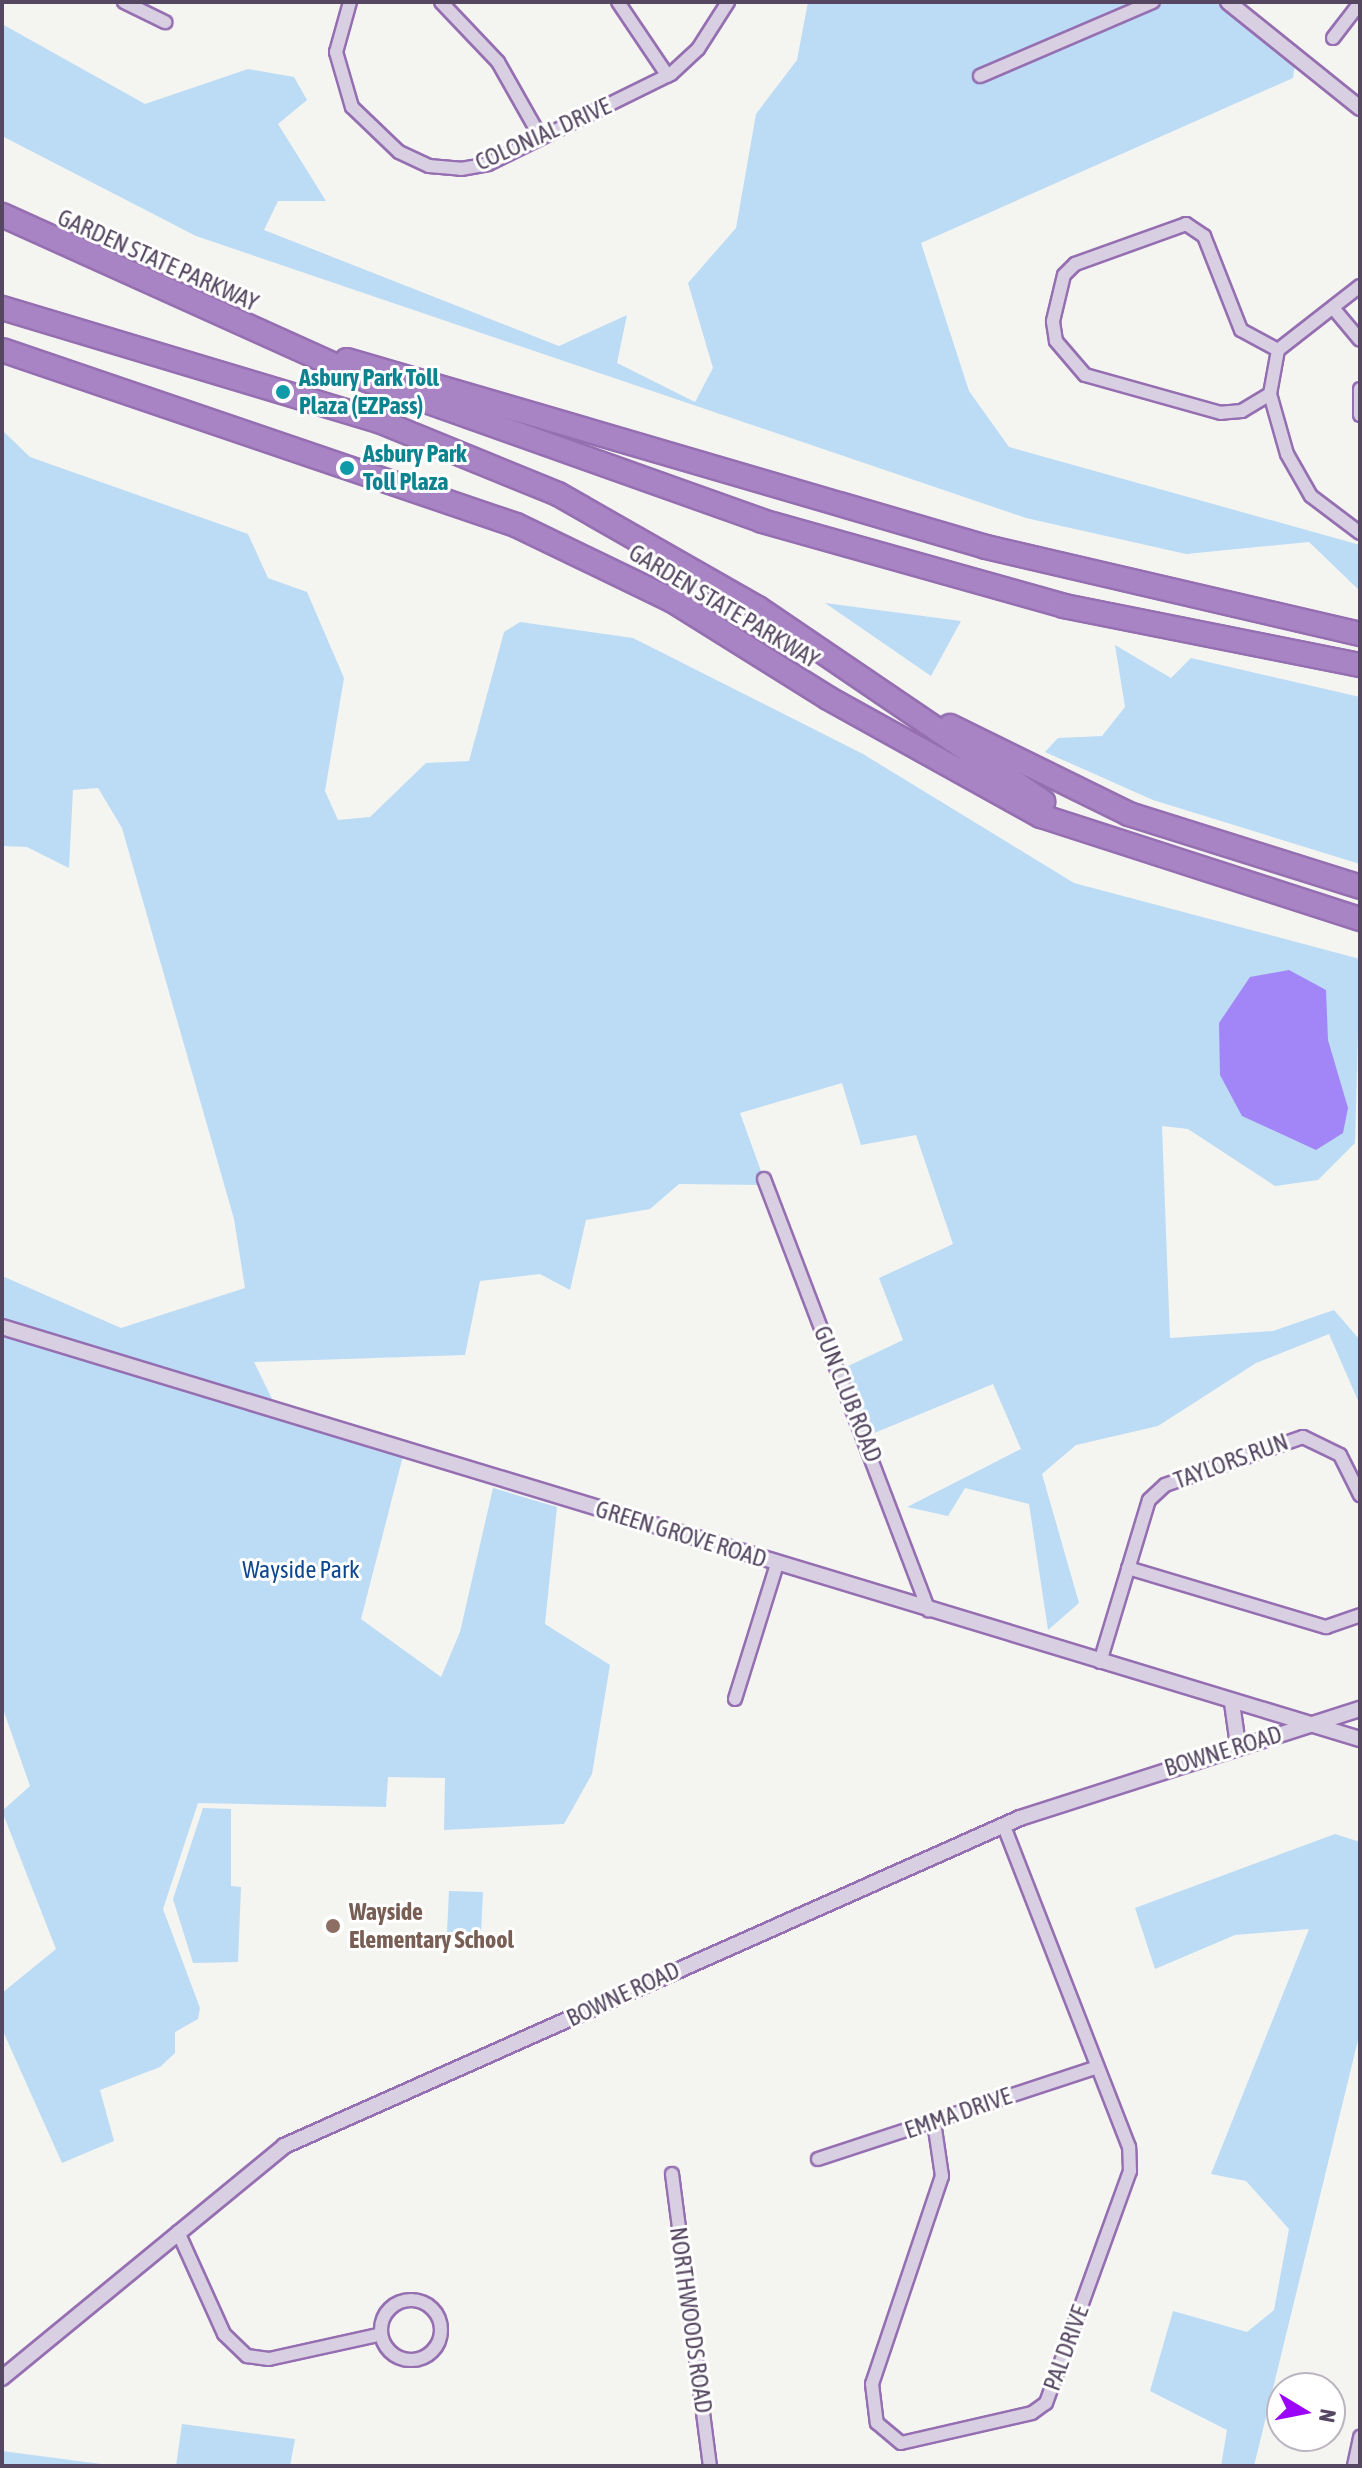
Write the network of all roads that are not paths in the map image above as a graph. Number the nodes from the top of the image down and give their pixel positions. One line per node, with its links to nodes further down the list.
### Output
1 (124, 2): 9 (street)
2 (350, 2): 14 (street, COLONIAL DRIVE)
3 (441, 2): 14 (street)
4 (618, 2): 11 (street)
5 (728, 2): 11 (street, COLONIAL DRIVE)
6 (1153, 2): 12 (street)
7 (1228, 2): 13 (street)
8 (1360, 3): 10 (street)
9 (165, 22)
10 (1333, 38)
11 (668, 76): 14 (street, COLONIAL DRIVE)
12 (980, 76)
13 (1360, 108)
14 (541, 138)
15 (2, 215): 20 (highway, GARDEN STATE PARKWAY)
16 (1360, 286): 18 (street)
17 (2, 308): 28 (highway)
18 (1334, 309): 19 (street); 22 (street)
19 (1360, 340)
20 (295, 348): 27 (highway, GARDEN STATE PARKWAY); 29 (highway, GARDEN STATE PARKWAY)
21 (2, 350): 30 (highway, GARDEN STATE PARKWAY)
22 (1278, 350): 24 (street); 24 (street)
23 (1360, 389): 25 (street)
24 (1270, 394): 26 (street)
25 (1360, 415)
26 (1360, 533)
27 (1360, 634)
28 (831, 657): 30 (highway); 31 (highway, GARDEN STATE PARKWAY)
29 (1360, 665)
30 (1121, 842): 32 (highway, GARDEN STATE PARKWAY)
31 (1360, 887)
32 (1360, 919)
33 (764, 1179): 38 (street, GUN CLUB ROAD)
34 (2, 1327): 36 (street, GREEN GROVE ROAD)
35 (1360, 1495): 37 (street, TAYLORS RUN)
36 (777, 1564): 38 (street, GREEN GROVE ROAD); 41 (street)
37 (1128, 1568): 39 (street); 40 (street, TAYLORS RUN)
38 (929, 1610): 40 (street, GREEN GROVE ROAD)
39 (1360, 1615)
40 (1100, 1662): 42 (street, GREEN GROVE ROAD)
41 (735, 1699)
42 (1232, 1703): 44 (street, GREEN GROVE ROAD); 46 (street)
43 (1360, 1709): 44 (street, BOWNE ROAD)
44 (1308, 1724): 45 (street, GREEN GROVE ROAD); 46 (street, BOWNE ROAD)
45 (1360, 1739)
46 (1238, 1745): 47 (street, BOWNE ROAD)
47 (1004, 1826): 48 (street, PAL DRIVE); 52 (street, BOWNE ROAD)
48 (1097, 2067): 49 (street, EMMA DRIVE); 49 (street, PAL DRIVE)
49 (934, 2122): 50 (street, EMMA DRIVE)
50 (818, 2159)
51 (672, 2174): 56 (street, NORTHWOODS ROAD)
52 (178, 2232): 53 (street); 54 (street, BOWNE ROAD)
53 (378, 2335): 53 (street)
54 (2, 2378)
55 (1360, 2437): 57 (street)
56 (710, 2466)
57 (1354, 2466)

